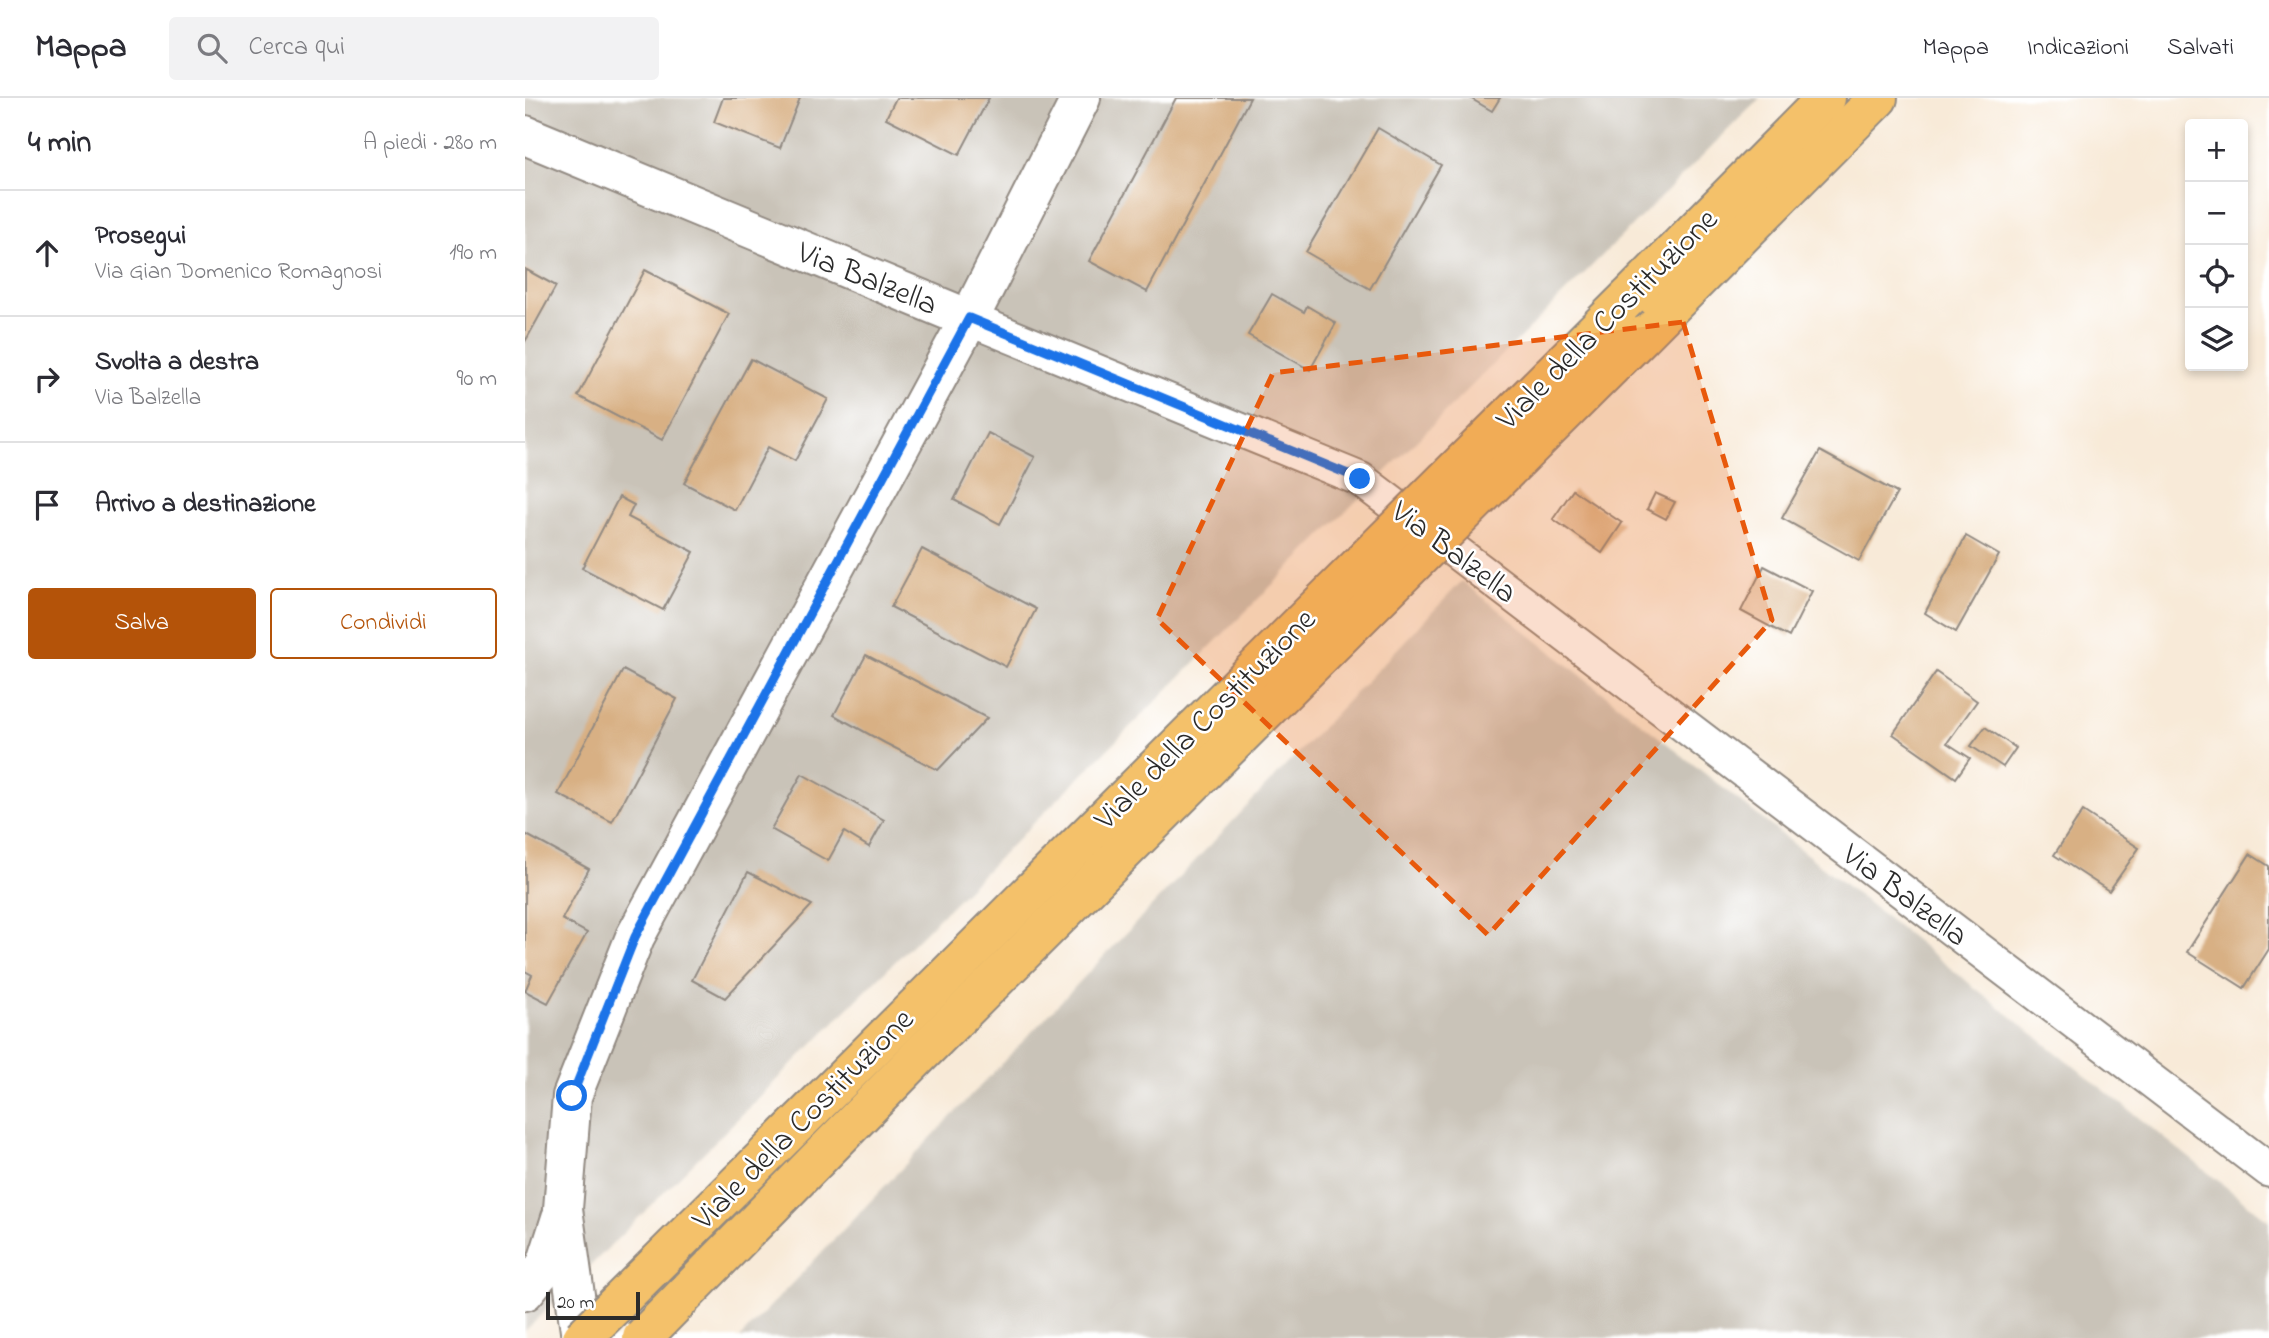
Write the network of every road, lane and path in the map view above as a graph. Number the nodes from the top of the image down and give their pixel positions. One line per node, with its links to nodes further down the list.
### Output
1 (1081, 98): 5 (street)
2 (1826, 98): 9 (highway, Viale della Costituzione, bridge)
3 (1878, 98): 10 (highway, Viale della Costituzione, bridge)
4 (525, 135): 5 (street, Via Balzella)
5 (969, 318): 6 (street, Via Balzella); 7 (street)
6 (2269, 1170)
7 (563, 1209): 8 (street); 9 (street)
8 (525, 1291)
9 (581, 1338)
10 (642, 1338)

